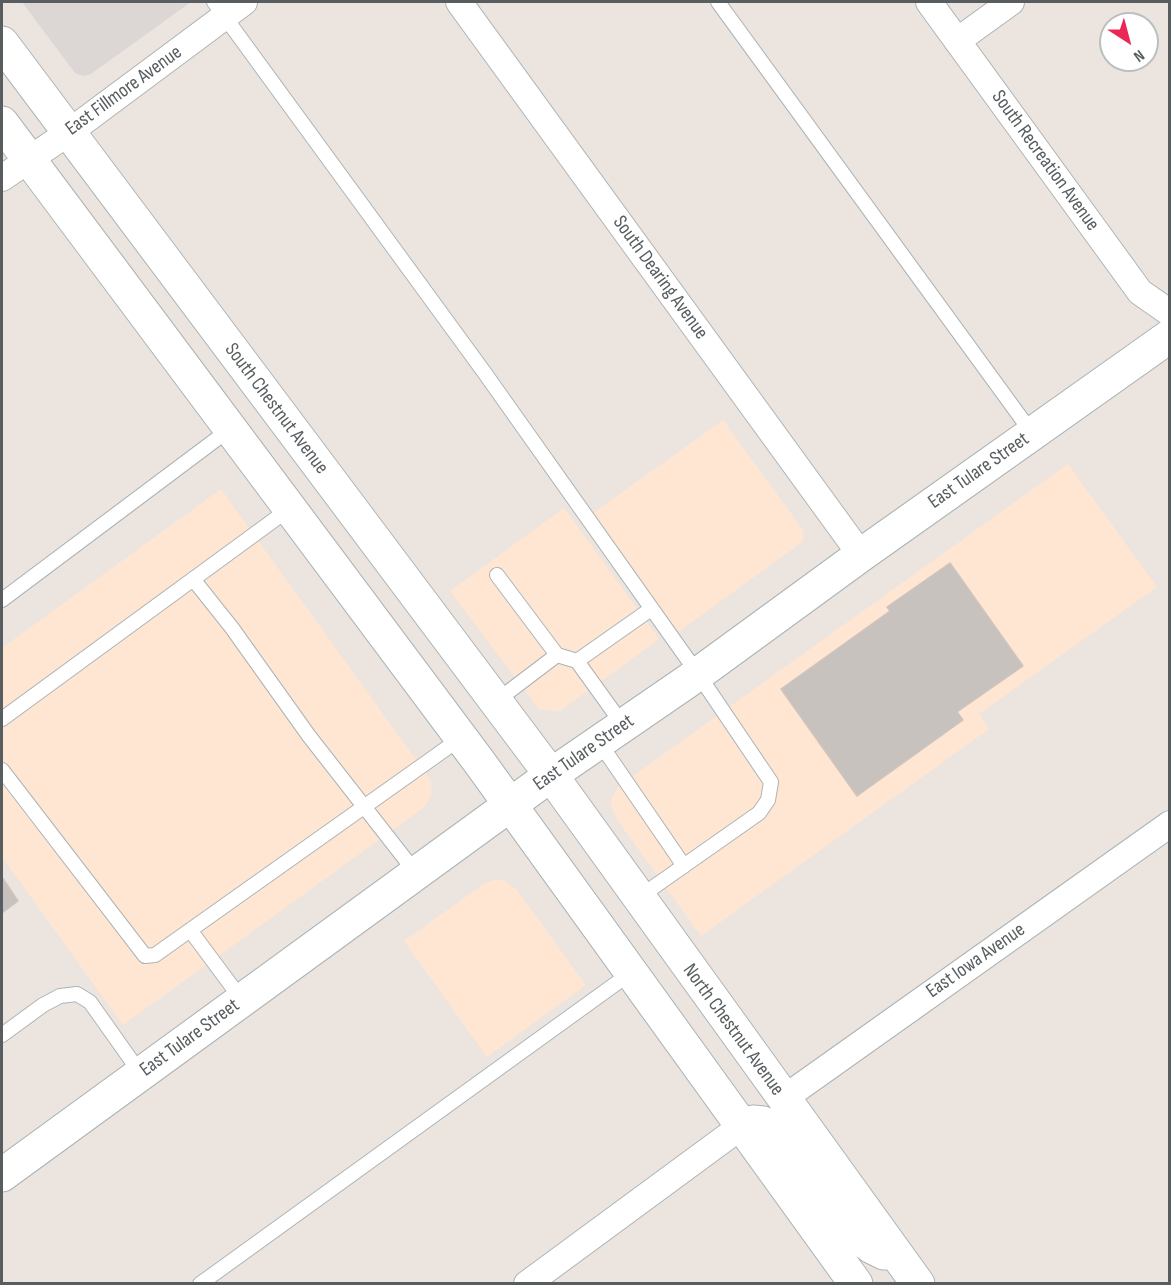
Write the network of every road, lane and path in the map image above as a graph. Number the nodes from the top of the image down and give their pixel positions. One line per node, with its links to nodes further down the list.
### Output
1 (459, 2): 17 (street, South Dearing Avenue)
2 (718, 2): 15 (lane)
3 (929, 2): 6 (street, South Recreation Avenue)
4 (1011, 2): 6 (street)
5 (228, 6): 9 (street, East Fillmore Avenue); 21 (lane)
6 (957, 41): 12 (street, South Recreation Avenue)
7 (2, 43): 9 (main road, South Chestnut Avenue)
8 (2, 123): 10 (main road)
9 (68, 133): 10 (street, East Fillmore Avenue); 25 (main road, South Chestnut Avenue)
10 (28, 159): 11 (street, East Fillmore Avenue); 14 (main road)
11 (2, 178)
12 (1170, 313)
13 (1170, 336): 15 (main road, East Tulare Street)
14 (230, 429): 16 (main road); 20 (lane)
15 (1032, 433): 17 (main road, East Tulare Street)
16 (289, 508): 19 (lane); 28 (main road)
17 (861, 555): 24 (main road, East Tulare Street)
18 (497, 575): 22 (lane)
19 (193, 579): 26 (lane); 32 (lane)
20 (2, 600)
21 (651, 609): 23 (lane); 24 (lane)
22 (557, 655): 23 (lane); 25 (lane)
23 (577, 661): 27 (lane)
24 (698, 674): 27 (main road, East Tulare Street); 34 (lane)
25 (495, 702): 30 (main road, South Chestnut Avenue)
26 (2, 719)
27 (611, 734): 30 (main road, East Tulare Street); 34 (lane)
28 (461, 738): 31 (main road); 32 (lane)
29 (2, 770): 37 (lane)
30 (550, 776): 31 (main road, East Tulare Street); 36 (main road, North Chestnut Avenue)
31 (510, 805): 35 (main road, East Tulare Street); 38 (main road)
32 (364, 806): 35 (lane); 37 (lane)
33 (1170, 824): 42 (street, East Iowa Avenue)
34 (684, 866): 36 (lane)
35 (416, 873): 39 (main road, East Tulare Street)
36 (638, 898): 42 (main road, North Chestnut Avenue)
37 (190, 930): 39 (lane)
38 (632, 972): 43 (main road); 46 (lane)
39 (242, 1000): 41 (main road, East Tulare Street)
40 (2, 1035): 41 (lane)
41 (141, 1074): 44 (main road, East Tulare Street)
42 (783, 1099): 45 (main road, North Chestnut Avenue)
43 (743, 1125): 45 (main road); 47 (street); 48 (main road)
44 (2, 1175)
45 (910, 1273)
46 (200, 1284)
47 (527, 1284)
48 (856, 1284)

